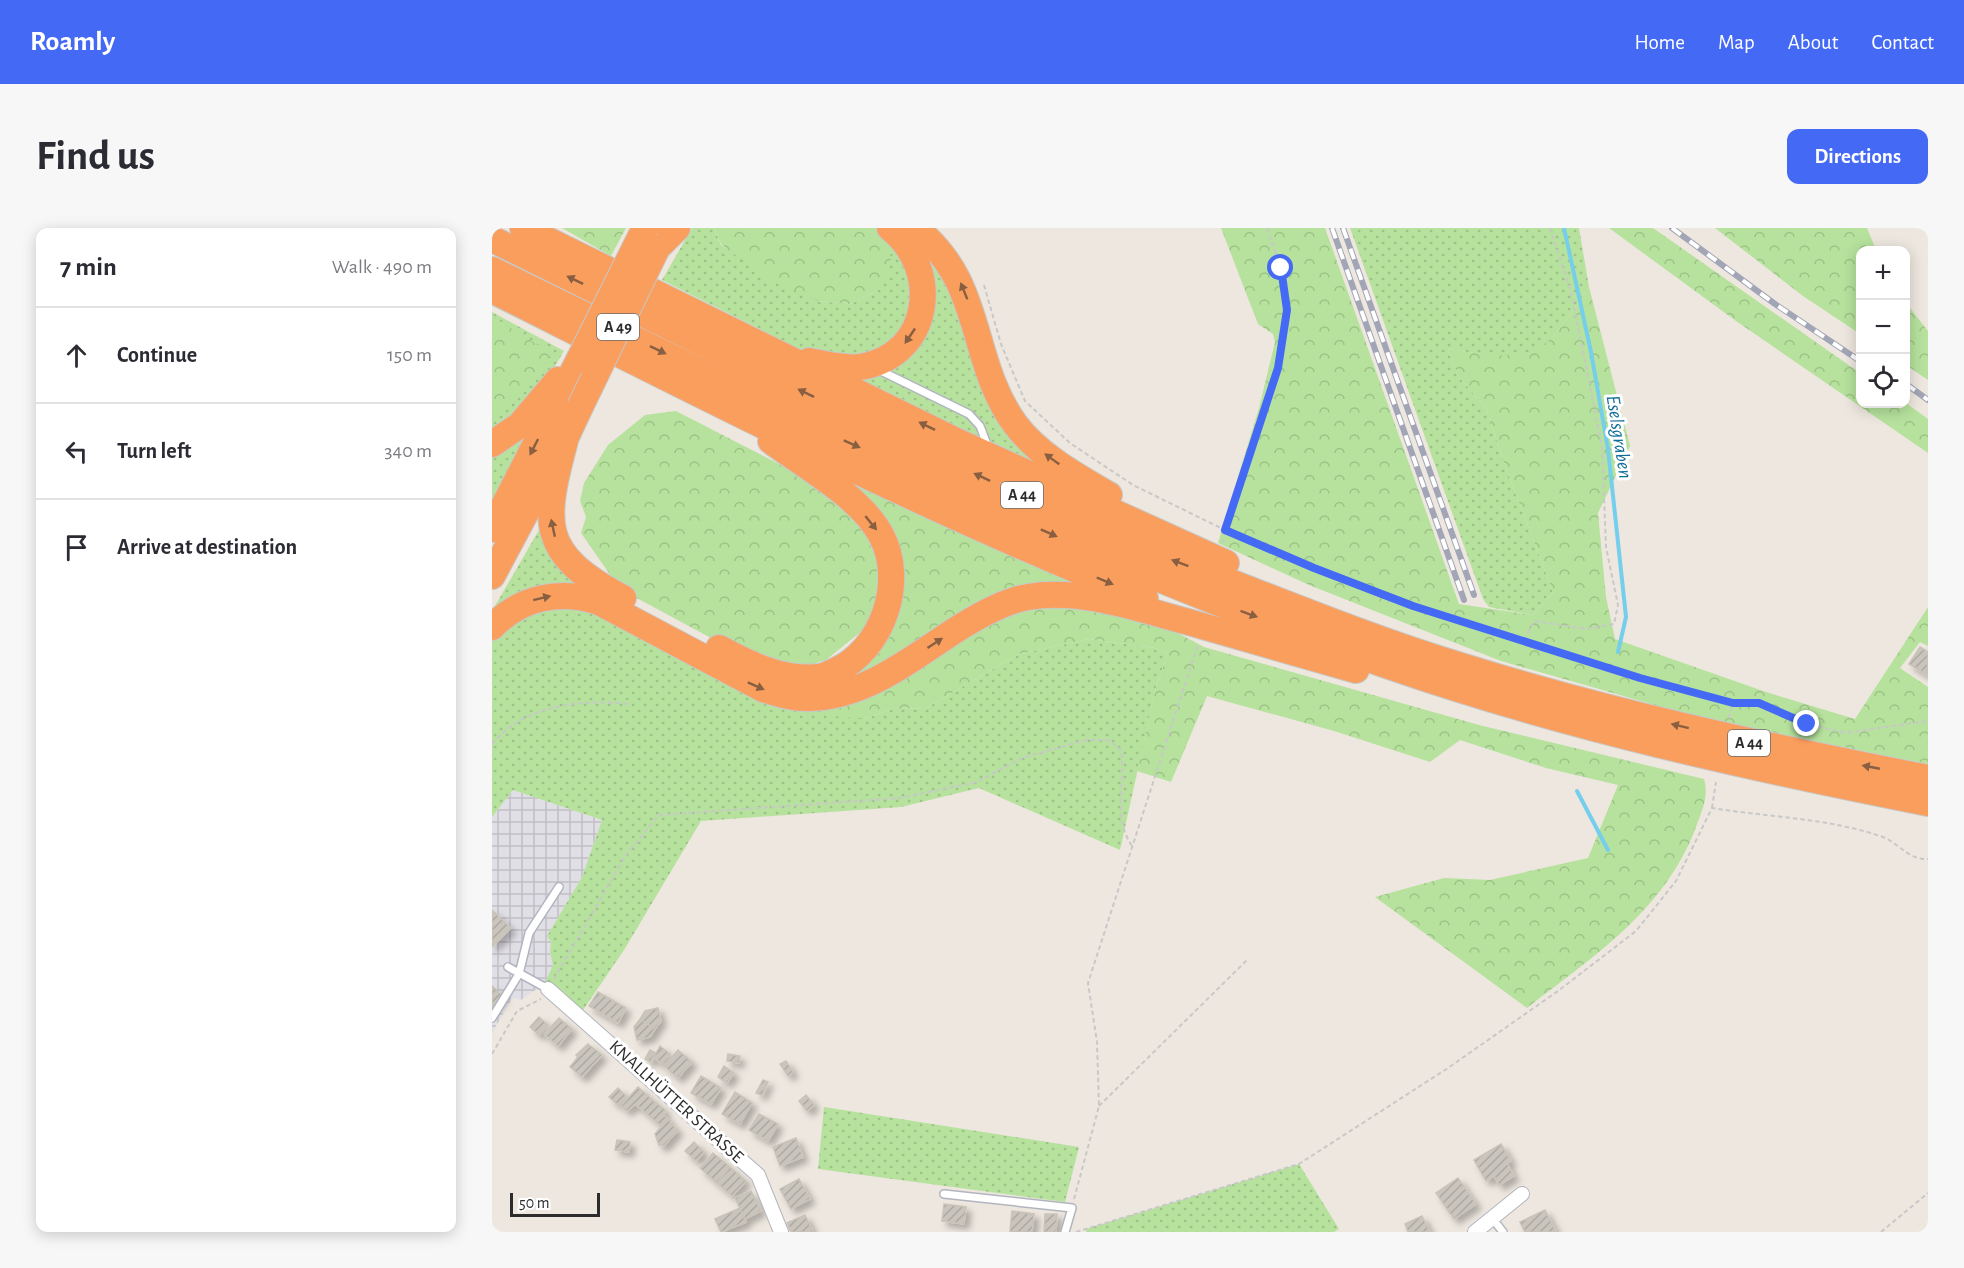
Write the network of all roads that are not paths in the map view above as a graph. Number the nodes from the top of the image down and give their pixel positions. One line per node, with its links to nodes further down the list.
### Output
1 (523, 228): 7 (highway)
2 (536, 228): 7 (highway)
3 (890, 228): 11 (highway, one-way to 11)
4 (915, 228): 18 (highway, one-way to 4)
5 (664, 233): 12 (highway, A 49, bridge); 12 (highway, A 49, bridge)
6 (492, 239): 22 (highway, A 44, one-way to 6)
7 (567, 250): 10 (highway)
8 (492, 270): 22 (highway, A 44, one-way to 22)
9 (492, 290): 13 (highway)
10 (759, 345): 11 (highway); 16 (highway, one-way to 10)
11 (868, 364): 16 (lane)
12 (563, 397): 14 (highway, A 49); 15 (highway); 17 (highway, A 49, one-way to 17)
13 (727, 408): 14 (highway, one-way to 14); 21 (highway, one-way to 21)
14 (566, 437): 19 (highway, A 49)
15 (492, 444)
16 (993, 457): 18 (highway)
17 (492, 529)
18 (1216, 550): 22 (highway)
19 (492, 576)
20 (492, 627): 21 (highway, one-way to 21)
21 (1246, 638): 22 (highway)
22 (1571, 710): 23 (highway, A 44, one-way to 22); 24 (highway, A 44)
23 (1928, 778)
24 (1928, 803)
25 (559, 887): 27 (lane)
26 (508, 967): 27 (lane)
27 (519, 974): 28 (lane); 29 (lane)
28 (548, 989): 33 (street, KNALLHÜTTER STRASSE)
29 (492, 1018)
30 (944, 1194): 34 (lane)
31 (1522, 1194): 32 (street)
32 (1492, 1218): 35 (street); 36 (lane)
33 (781, 1232)
34 (1065, 1232)
35 (1475, 1232)
36 (1503, 1232)

